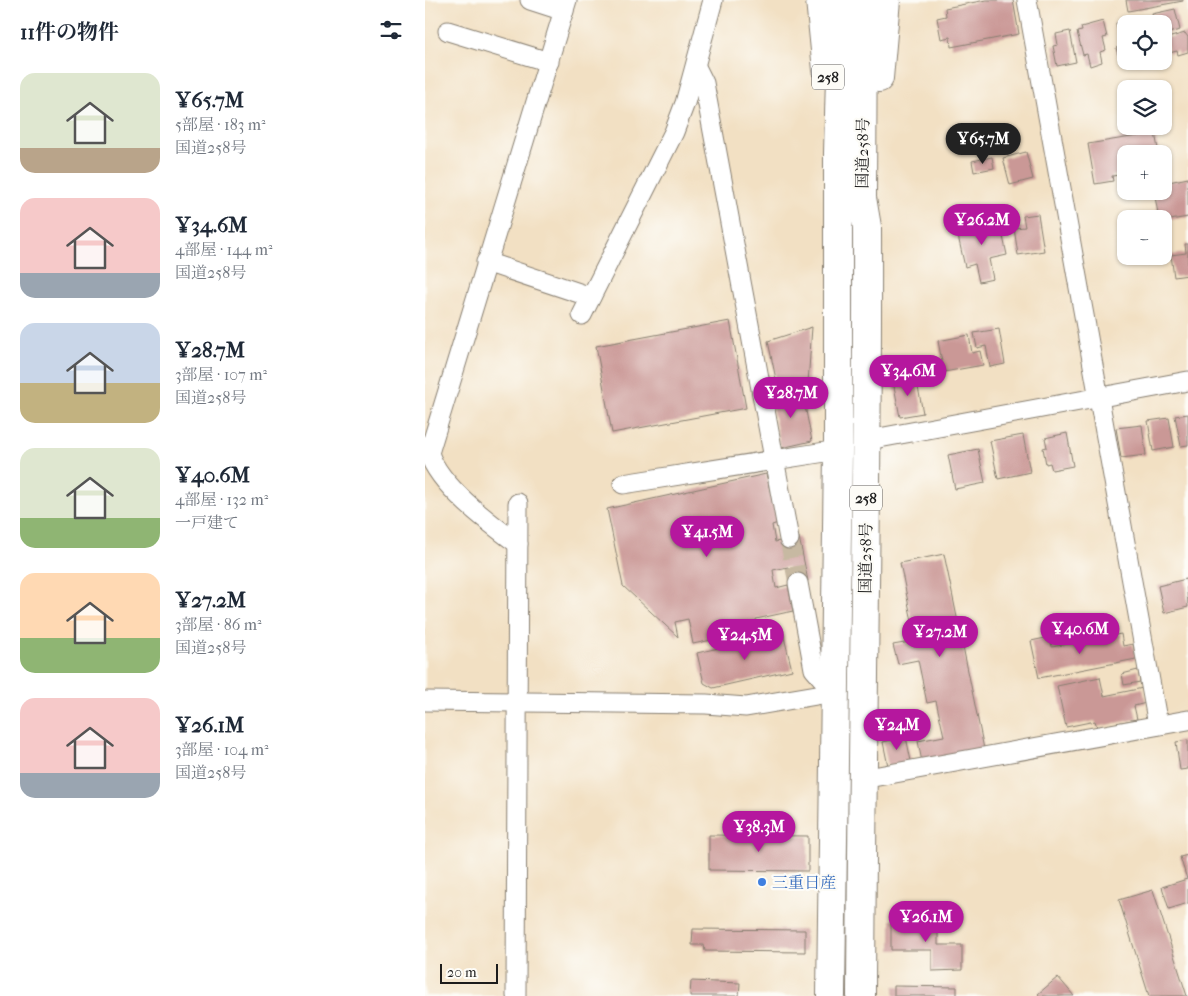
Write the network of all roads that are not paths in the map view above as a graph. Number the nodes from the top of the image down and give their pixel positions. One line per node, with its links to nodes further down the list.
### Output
1 (530, 0): 8 (street)
2 (713, 0): 11 (street)
3 (820, 0): 12 (highway, 258)
4 (842, 0): 12 (highway, 国道258号 / 258)
5 (863, 0): 13 (highway, 国道258号 / 258)
6 (886, 0): 13 (highway, 258)
7 (1027, 0): 18 (street)
8 (566, 6): 10 (street)
9 (448, 31): 10 (street)
10 (549, 62): 14 (street)
11 (696, 67): 15 (street); 21 (street)
12 (838, 153): 20 (highway, 国道258号 / 258)
13 (867, 227): 19 (highway, 国道258号 / 258)
14 (486, 262): 15 (street); 25 (street)
15 (591, 296): 16 (street)
16 (582, 315)
17 (1188, 381): 18 (street)
18 (1099, 397): 19 (street); 31 (street)
19 (868, 440): 32 (highway, 国道258号 / 258)
20 (838, 450): 21 (street); 27 (highway, 国道258号 / 258)
21 (774, 459): 22 (street); 24 (street)
22 (623, 484)
23 (518, 503): 25 (street)
24 (789, 539)
25 (518, 544): 29 (street)
26 (797, 583): 27 (street)
27 (834, 692): 29 (street); 34 (highway, 国道258号 / 258)
28 (425, 702): 29 (street)
29 (517, 702): 33 (street)
30 (1188, 720): 31 (street)
31 (1158, 725): 32 (street)
32 (861, 779): 35 (highway, 国道258号 / 258)
33 (515, 996)
34 (831, 996)
35 (861, 996)

